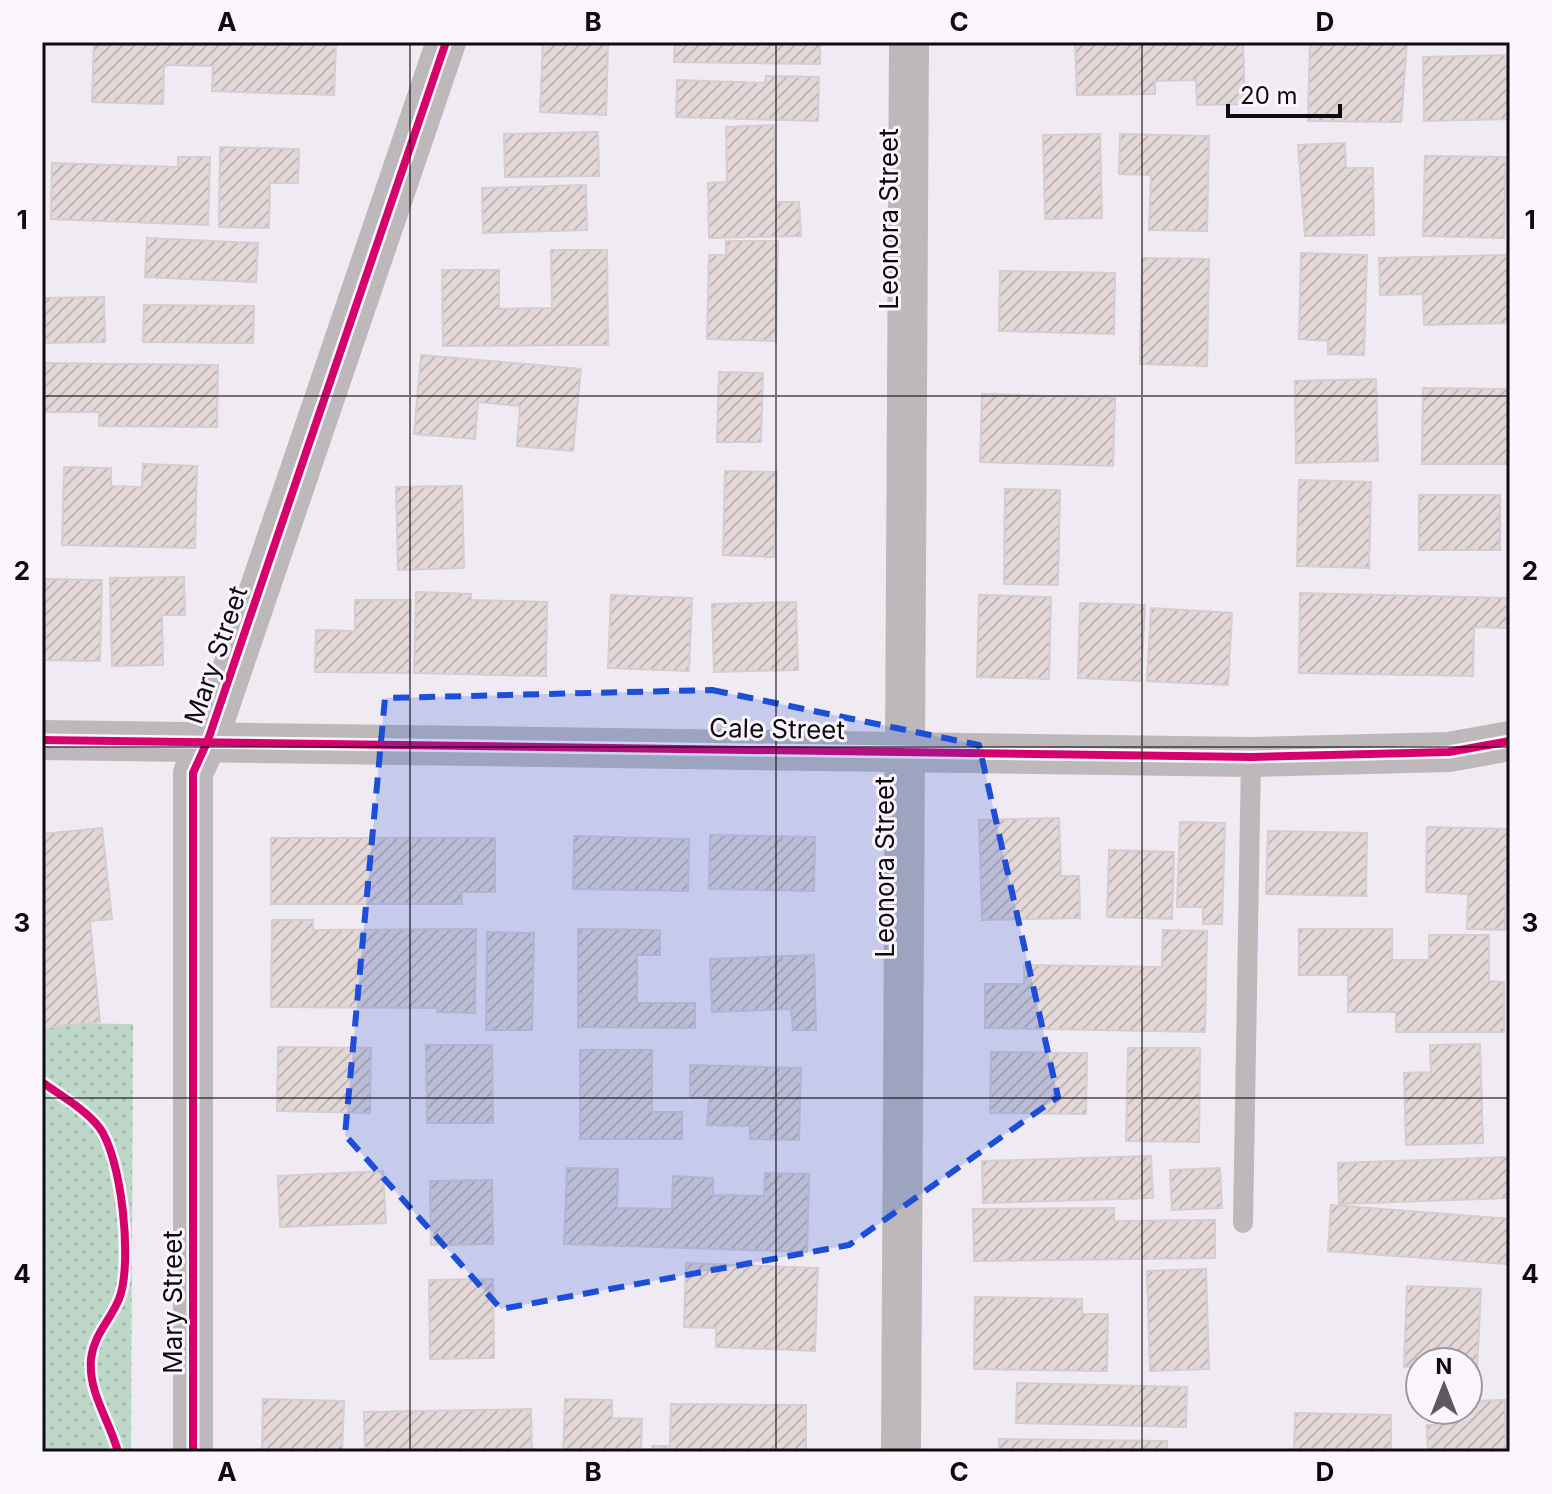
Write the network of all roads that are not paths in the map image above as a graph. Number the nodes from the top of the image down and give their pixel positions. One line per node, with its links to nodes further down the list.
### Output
1 (446, 42): 4 (street, Mary Street)
2 (909, 42): 6 (street, Leonora Street)
3 (42, 740): 4 (street, Cale Street)
4 (208, 740): 6 (street, Cale Street); 11 (street, Mary Street)
5 (1510, 741): 7 (street, Cale Street)
6 (906, 751): 8 (street, Cale Street); 12 (street, Leonora Street)
7 (1449, 752): 8 (street, Cale Street); 9 (street, Cale Street)
8 (1251, 757): 10 (lane)
9 (1510, 766)
10 (1243, 1223)
11 (193, 1452)
12 (901, 1452)

